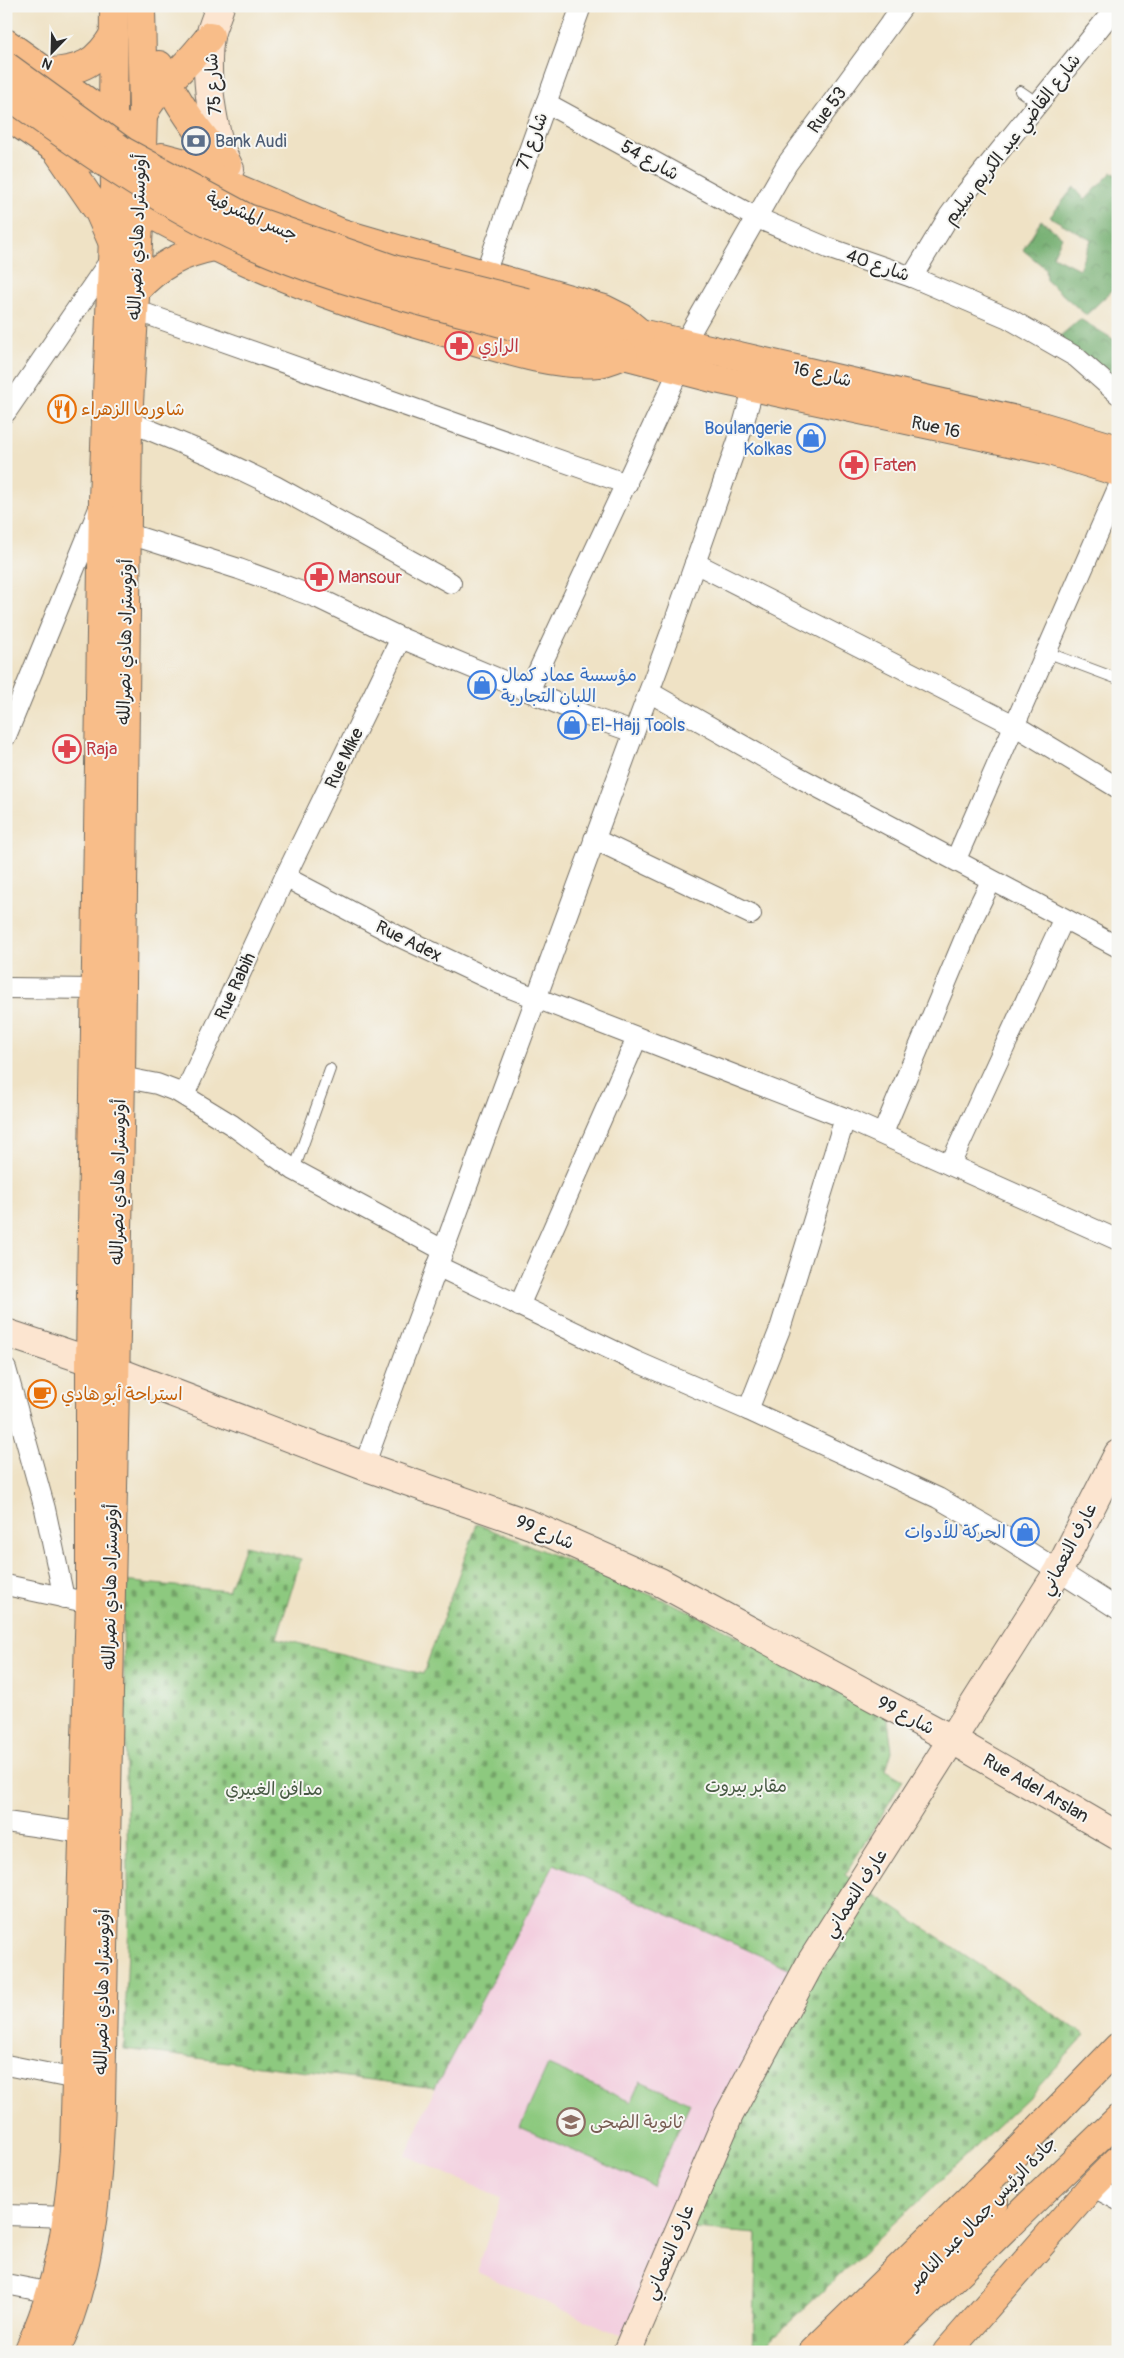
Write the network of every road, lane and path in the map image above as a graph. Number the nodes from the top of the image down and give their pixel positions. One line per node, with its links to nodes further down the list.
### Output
1 (114, 6): 7 (main road, أوتوستراد هادي نصرالله)
2 (220, 6): 8 (street, شارع 75)
3 (581, 6): 15 (street, شارع 71)
4 (903, 6): 24 (street, Rue 53)
5 (1117, 6): 16 (street, شارع القاضي عبد الكريم سليم)
6 (141, 16): 12 (main road); 18 (main road, أوتوستراد هادي نصرالله)
7 (114, 34): 11 (main road); 18 (main road, أوتوستراد هادي نصرالله)
8 (210, 36): 12 (main road); 20 (street, شارع 75)
9 (6, 43): 11 (main road)
10 (6, 66): 30 (main road, جسر المشرفية, bridge)
11 (48, 72): 18 (main road)
12 (167, 81): 18 (main road); 20 (main road)
13 (1020, 91): 16 (lane)
14 (6, 93): 32 (main road, جسر المشرفية, bridge)
15 (546, 103): 24 (street, شارع 54); 27 (street, شارع 71)
16 (1039, 104): 28 (street, شارع القاضي عبد الكريم سليم)
17 (6, 115): 19 (main road)
18 (130, 139): 19 (main road); 21 (main road); 22 (main road); 23 (main road, أوتوستراد هادي نصرالله)
19 (56, 149): 26 (main road)
20 (227, 164): 22 (street, شارع 75)
21 (115, 189): 23 (main road); 26 (main road, أوتوستراد هادي نصرالله)
22 (238, 189): 27 (main road)
23 (140, 208): 25 (main road); 29 (main road, أوتوستراد هادي نصرالله)
24 (755, 218): 28 (street, شارع 40); 31 (street)
25 (214, 247): 29 (main road); 32 (main road)
26 (111, 250): 36 (street); 42 (main road, أوتوستراد هادي نصرالله)
27 (484, 276): 32 (main road)
28 (912, 277): 35 (street, شارع 40)
29 (135, 300): 37 (main road, أوتوستراد هادي نصرالله); 40 (street)
30 (526, 302): 32 (main road, شارع 16)
31 (686, 342): 32 (main road, شارع 16); 38 (main road, شارع 16)
32 (632, 344): 33 (main road, Rue 16)
33 (679, 370): 34 (main road, Rue 16); 40 (street)
34 (754, 386): 39 (main road, Rue 16); 44 (street)
35 (1118, 394)
36 (6, 412)
37 (128, 421): 43 (main road, أوتوستراد هادي نصرالله); 45 (street)
38 (1115, 445)
39 (1118, 472)
40 (627, 484): 49 (street)
41 (1118, 488): 47 (street)
42 (103, 500): 53 (street); 63 (main road, أوتوستراد هادي نصرالله)
43 (126, 534): 46 (street); 67 (main road, أوتوستراد هادي نصرالله)
44 (696, 563): 50 (street); 51 (street)
45 (451, 583)
46 (401, 638): 49 (street); 57 (street, Rue Mike)
47 (1046, 652): 48 (lane); 51 (street)
48 (1118, 679)
49 (529, 691): 52 (street)
50 (649, 692): 52 (street); 56 (street)
51 (1014, 725): 54 (street); 56 (street)
52 (633, 732): 55 (street)
53 (6, 736)
54 (1118, 788)
55 (594, 839): 59 (street); 64 (street)
56 (956, 859): 58 (street)
57 (285, 877): 64 (street, Rue Adex); 68 (street, Rue Rabih)
58 (992, 881): 60 (street); 70 (street)
59 (751, 914)
60 (1063, 920): 61 (street); 71 (street)
61 (1118, 947)
62 (6, 988): 63 (street)
63 (96, 989): 77 (main road, أوتوستراد هادي نصرالله)
64 (536, 999): 65 (street, Rue Adex); 74 (street)
65 (637, 1038): 69 (street, Rue Adex); 75 (street)
66 (330, 1069): 72 (lane)
67 (121, 1077): 68 (street); 77 (main road, أوتوستراد هادي نصرالله)
68 (184, 1095): 72 (street)
69 (845, 1118): 70 (street, Rue Adex); 79 (street)
70 (883, 1133): 71 (street, Rue Adex)
71 (950, 1164): 73 (street, Rue Adex)
72 (294, 1170): 74 (street)
73 (1118, 1240)
74 (440, 1258): 75 (street); 81 (street)
75 (519, 1306): 79 (street)
76 (6, 1333): 77 (street, شارع 99)
77 (102, 1367): 81 (street, شارع 99); 85 (main road, أوتوستراد هادي نصرالله); 105 (main road, أوتوستراد هادي نصرالله)
78 (6, 1369): 84 (street)
79 (748, 1410): 82 (street)
80 (1118, 1454): 82 (street, عارف النعماني)
81 (364, 1466): 87 (street, شارع 99)
82 (1058, 1572): 86 (street); 87 (street, عارف النعماني)
83 (6, 1585): 84 (street)
84 (64, 1598): 85 (street)
85 (90, 1602): 89 (main road, أوتوستراد هادي نصرالله)
86 (1118, 1609)
87 (953, 1740): 90 (street, Rue Adel Arslan); 106 (street, عارف النعماني)
88 (6, 1822): 89 (street)
89 (84, 1833): 94 (main road, أوتوستراد هادي نصرالله)
90 (1118, 1836)
91 (1118, 2047): 107 (main road)
92 (6, 2066): 94 (street)
93 (1118, 2075): 108 (main road, جادة الرئيس جمال عبد الناصر)
94 (76, 2079): 100 (main road, أوتوستراد هادي نصرالله)
95 (1118, 2119): 102 (main road, جادة الرئيس جمال عبد الناصر)
96 (1118, 2160): 97 (main road)
97 (1092, 2186): 98 (street); 111 (main road)
98 (1118, 2200)
99 (6, 2216): 100 (street)
100 (68, 2217): 103 (main road, أوتوستراد هادي نصرالله)
101 (6, 2284): 103 (street)
102 (944, 2289): 109 (main road, جادة الرئيس جمال عبد الناصر); 110 (main road, جادة الرئيس جمال عبد الناصر)
103 (52, 2293): 104 (main road, أوتوستراد هادي نصرالله)
104 (28, 2352)
105 (55, 2352)
106 (627, 2352)
107 (813, 2352)
108 (847, 2352)
109 (877, 2352)
110 (896, 2352)
111 (947, 2352)

